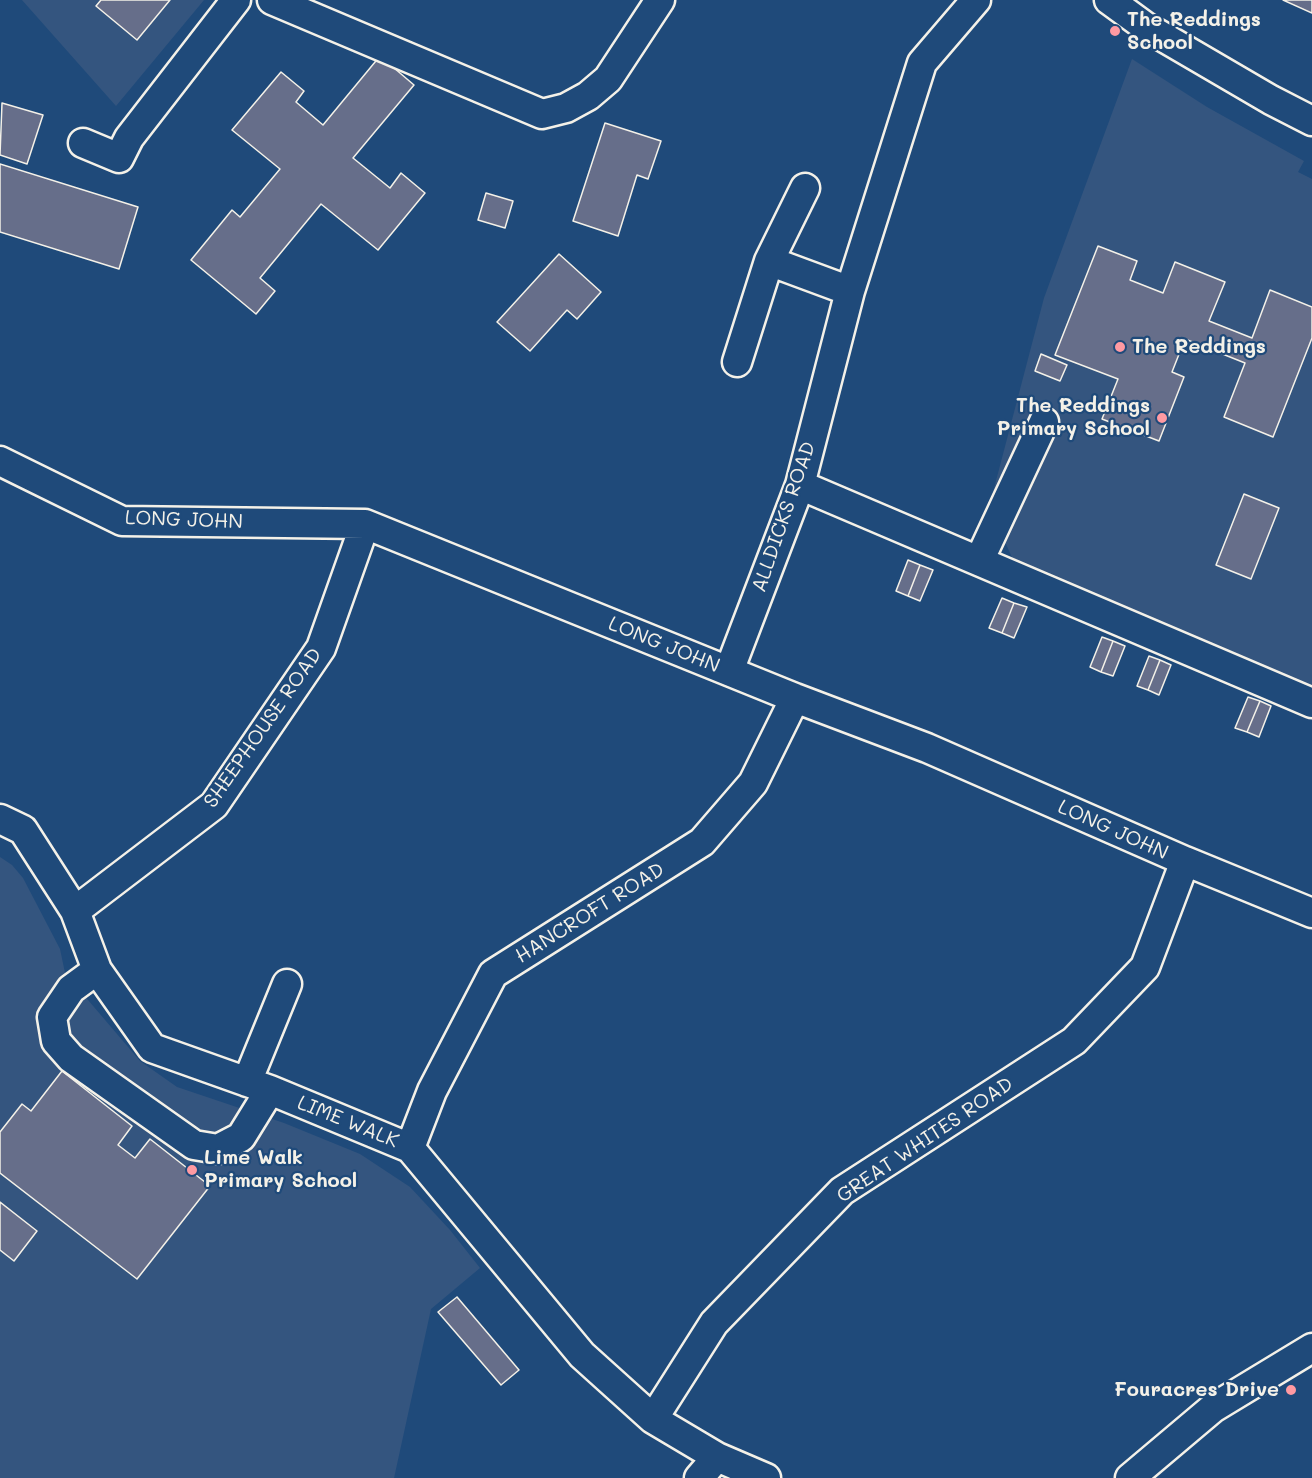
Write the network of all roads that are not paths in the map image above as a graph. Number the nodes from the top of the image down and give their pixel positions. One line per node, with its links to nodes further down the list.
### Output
1 (236, 0): 7 (street)
2 (272, 0): 3 (street)
3 (660, 0)
4 (976, 0): 10 (street, ALLDICKS ROAD)
5 (1111, 1): 6 (street)
6 (1312, 121)
7 (83, 143)
8 (805, 188): 9 (street)
9 (770, 261): 10 (street); 11 (street)
10 (850, 291): 14 (street, ALLDICKS ROAD)
11 (737, 362)
12 (1044, 422): 16 (street)
13 (0, 461): 15 (street, LONG JOHN)
14 (800, 485): 16 (street); 17 (street, ALLDICKS ROAD)
15 (365, 524): 17 (street, LONG JOHN); 22 (street, SHEEPHOUSE ROAD)
16 (979, 561): 19 (street)
17 (729, 671): 18 (street, LONG JOHN)
18 (795, 698): 21 (street, LONG JOHN); 27 (street, HANCROFT ROAD)
19 (1312, 702)
20 (0, 819): 22 (street, LIME WALK)
21 (1185, 861): 23 (street, LONG JOHN); 29 (street, GREAT WHITES ROAD)
22 (75, 911): 24 (street, LIME WALK)
23 (1312, 913)
24 (97, 970): 26 (street, LIME WALK); 26 (street)
25 (287, 984): 26 (street)
26 (259, 1086): 27 (street, LIME WALK)
27 (410, 1148): 29 (street, LIME WALK)
28 (1312, 1348): 32 (street)
29 (653, 1419): 30 (street, LIME WALK)
30 (708, 1467): 31 (street, LIME WALK)
31 (766, 1478)
32 (1130, 1478)

